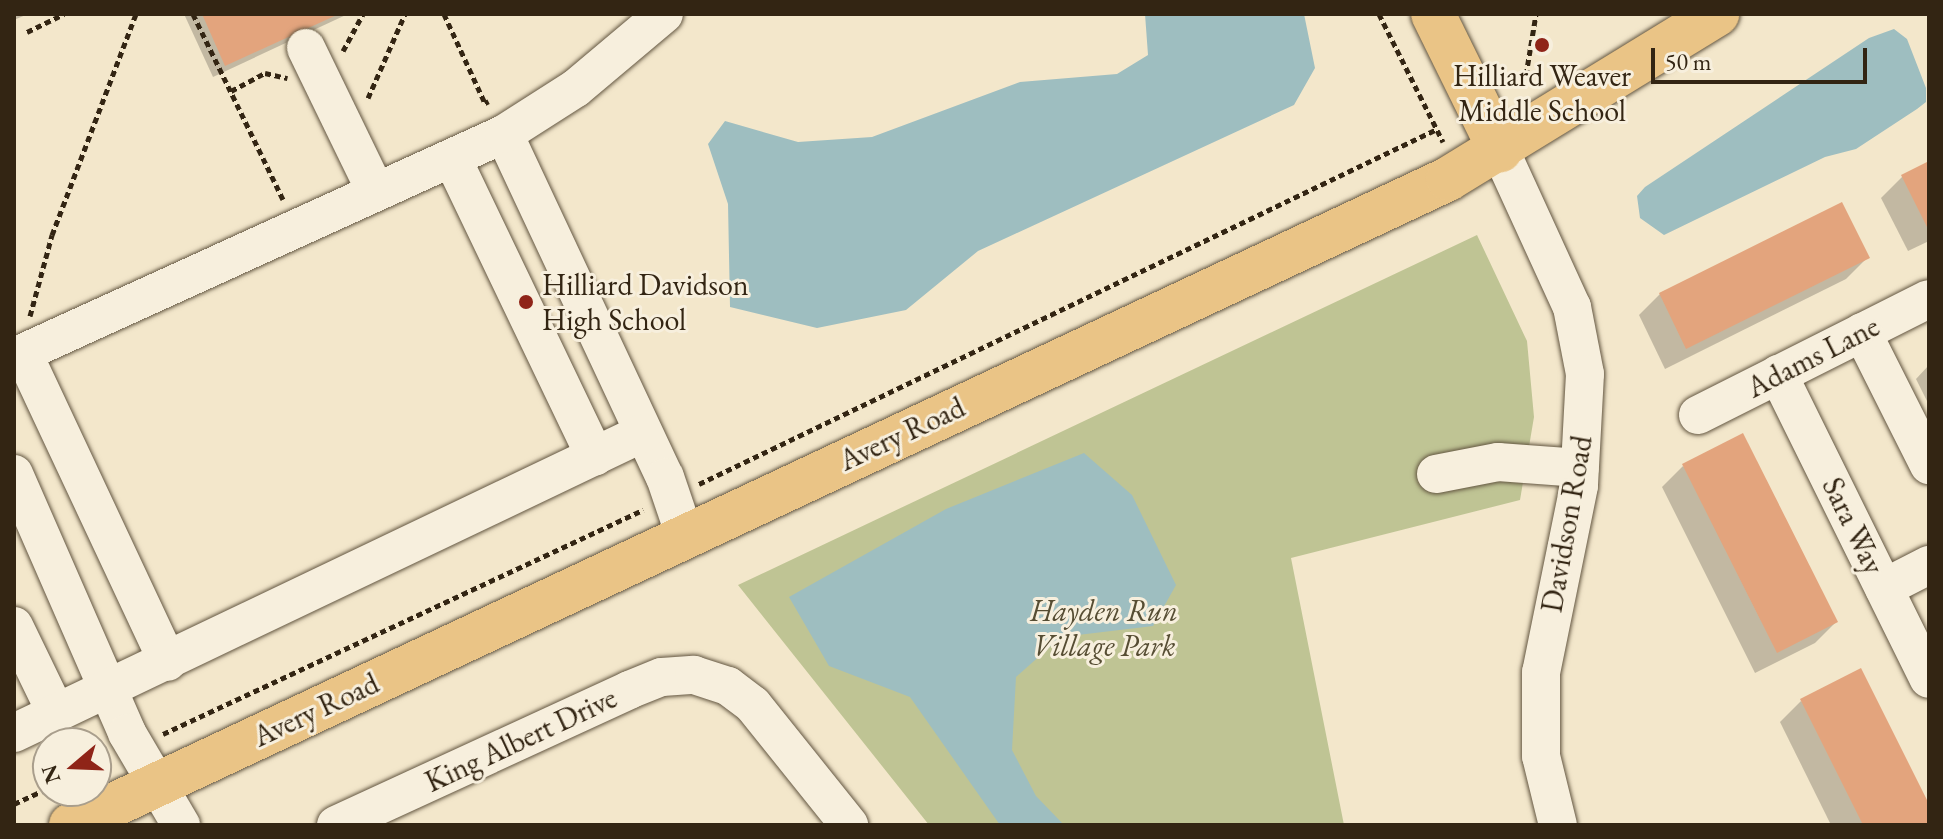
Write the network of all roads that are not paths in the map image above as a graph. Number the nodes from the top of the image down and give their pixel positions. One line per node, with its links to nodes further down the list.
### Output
1 (664, 14): 5 (street)
2 (1433, 14): 6 (main road, Davidson Road)
3 (1717, 14): 6 (main road, Avery Road)
4 (306, 48): 8 (street)
5 (504, 134): 7 (street); 14 (street)
6 (1500, 150): 17 (street, Davidson Road); 20 (main road, Avery Road)
7 (452, 158): 8 (street); 15 (street)
8 (376, 192): 11 (street)
9 (1929, 299): 10 (street, Adams Lane)
10 (1862, 332): 12 (street, Adams Lane); 16 (street)
11 (23, 342): 24 (street)
12 (1778, 374): 13 (street, Adams Lane); 22 (street, Sara Way)
13 (1698, 415)
14 (643, 433): 15 (street); 20 (street)
15 (595, 456): 24 (street)
16 (1929, 465)
17 (1580, 468): 19 (street); 34 (street, Davidson Road)
18 (14, 474): 26 (street)
19 (1436, 474)
20 (678, 517): 29 (main road, Avery Road)
21 (1929, 565): 22 (street)
22 (1884, 588): 25 (street, Sara Way)
23 (14, 626): 27 (street)
24 (168, 662): 26 (street)
25 (1929, 679)
26 (108, 689): 27 (street); 29 (street)
27 (56, 713): 28 (street)
28 (14, 733)
29 (160, 783): 30 (main road, Avery Road); 31 (street)
30 (71, 825)
31 (181, 825)
32 (336, 825): 33 (street, King Albert Drive)
33 (849, 825)
34 (1558, 825)

